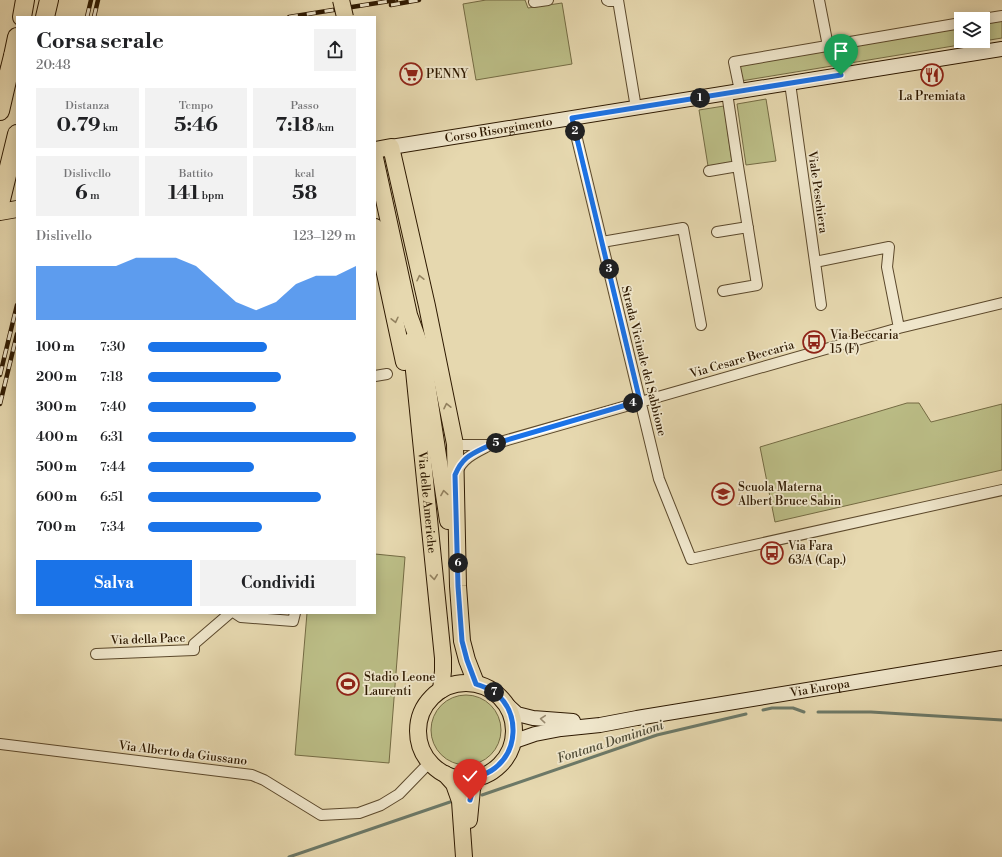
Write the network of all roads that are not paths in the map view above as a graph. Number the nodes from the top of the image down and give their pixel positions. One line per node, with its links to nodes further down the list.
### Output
1 (25, 0): 8 (highway)
2 (49, 0): 9 (highway)
3 (341, 0): 10 (main road, bridge)
4 (548, 0): 7 (street)
5 (614, 0): 19 (street)
6 (819, 0): 15 (street)
7 (534, 2)
8 (22, 16)
9 (45, 16)
10 (344, 16)
11 (1002, 16): 12 (street)
12 (990, 18)
13 (954, 24): 15 (street)
14 (16, 42): 20 (highway)
15 (828, 46): 18 (street)
16 (1002, 49): 17 (main road, Corso Risorgimento)
17 (790, 83): 18 (main road, Corso Risorgimento); 35 (street, Viale Peschiera)
18 (733, 92): 19 (main road, Corso Risorgimento); 26 (street)
19 (636, 108): 21 (main road, Corso Risorgimento)
20 (0, 111)
21 (572, 118): 23 (main road, Corso Risorgimento); 34 (street, Strada Vicinale del Sabbione)
22 (16, 138): 28 (highway)
23 (391, 147): 24 (main road, Corso Risorgimento); 47 (main road, one-way to 23)
24 (376, 150)
25 (376, 163): 39 (main road, Via delle Americhe)
26 (738, 166): 27 (street); 31 (street)
27 (709, 171)
28 (2, 198)
29 (16, 209): 30 (main road)
30 (0, 212)
31 (748, 227): 33 (street); 36 (street)
32 (376, 232): 46 (main road, one-way to 46)
33 (717, 232)
34 (602, 242): 40 (street); 44 (street, Strada Vicinale del Sabbione)
35 (815, 262): 38 (street, Viale Peschiera); 41 (street)
36 (723, 291)
37 (1002, 303): 41 (street, Via Cesare Beccaria)
38 (821, 305)
39 (409, 315): 45 (main road, Via delle Americhe); 46 (main road, Via delle Americhe)
40 (701, 325)
41 (899, 328): 44 (street, Via Cesare Beccaria)
42 (387, 374): 43 (street)
43 (376, 376)
44 (640, 401): 48 (street, Via Cesare Beccaria); 50 (street, Strada Vicinale del Sabbione)
45 (431, 411): 47 (main road); 51 (main road, Via delle Americhe, one-way to 45)
46 (420, 435): 58 (main road, Via delle Americhe, one-way to 58)
47 (455, 444): 48 (street, Via Cesare Beccaria); 49 (main road)
48 (490, 445): 49 (street, Via Cesare Beccaria)
49 (455, 475): 51 (main road)
50 (1002, 490)
51 (458, 586): 57 (main road)
52 (229, 614): 55 (street, Via della Pace)
53 (237, 614): 54 (street)
54 (294, 614)
55 (96, 654)
56 (1002, 658): 60 (main road, Via Europa)
57 (476, 684): 58 (main road); 59 (main road)
58 (441, 690): 63 (main road)
59 (505, 703): 60 (main road, Via Europa, one-way to 59); 61 (main road)
60 (637, 718): 61 (main road, Via Europa)
61 (512, 742): 65 (main road)
62 (0, 744): 63 (street, Via Alberto da Giussano)
63 (430, 762): 64 (main road)
64 (445, 774): 65 (main road); 66 (main road)
65 (476, 777): 66 (main road)
66 (465, 857)

